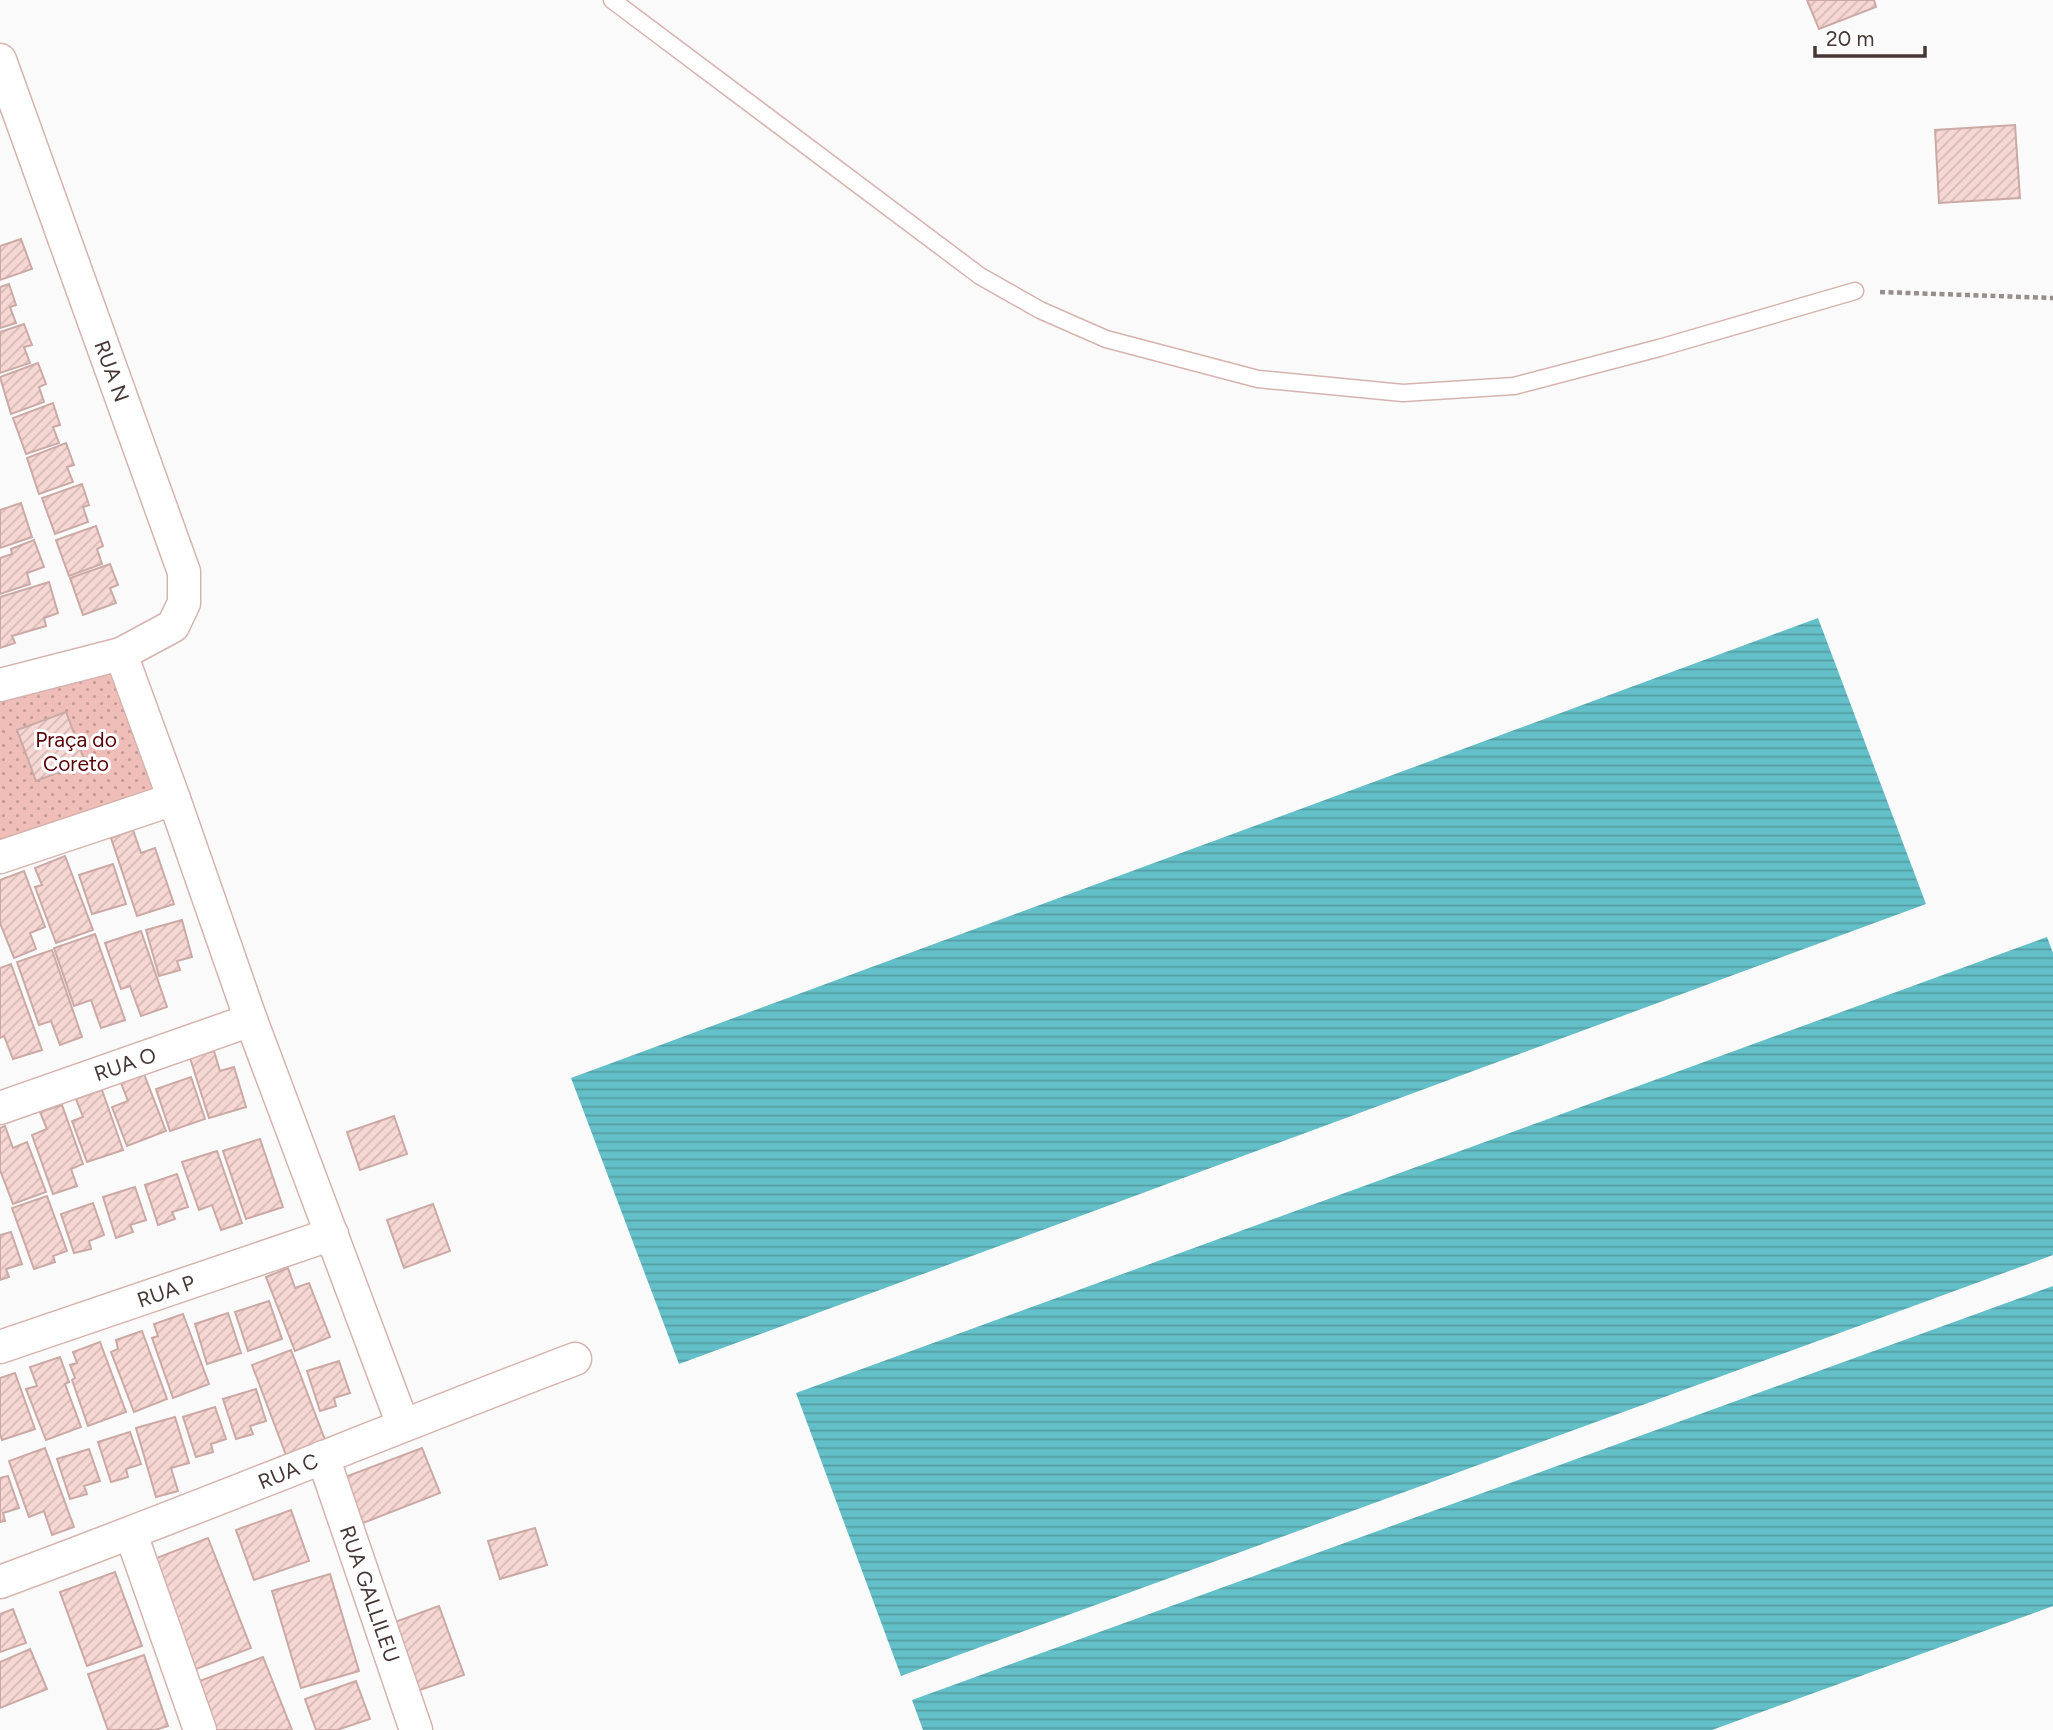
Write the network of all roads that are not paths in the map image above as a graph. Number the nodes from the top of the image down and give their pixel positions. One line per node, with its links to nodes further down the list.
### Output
1 (612, 0): 3 (lane)
2 (0, 60): 4 (street, RUA N)
3 (1855, 291)
4 (121, 654): 5 (street, RUA N); 6 (street)
5 (0, 685)
6 (174, 799): 7 (street); 8 (street)
7 (0, 857)
8 (251, 1020): 9 (street, RUA O); 10 (street)
9 (0, 1108)
10 (332, 1234): 11 (street, RUA P); 13 (street)
11 (0, 1347)
12 (575, 1359): 13 (street, RUA C)
13 (403, 1425): 14 (street, RUA C)
14 (323, 1457): 15 (street, RUA C); 18 (street, RUA GALLILEU)
15 (131, 1534): 16 (street, RUA C); 17 (street)
16 (0, 1582)
17 (200, 1730)
18 (416, 1730)

